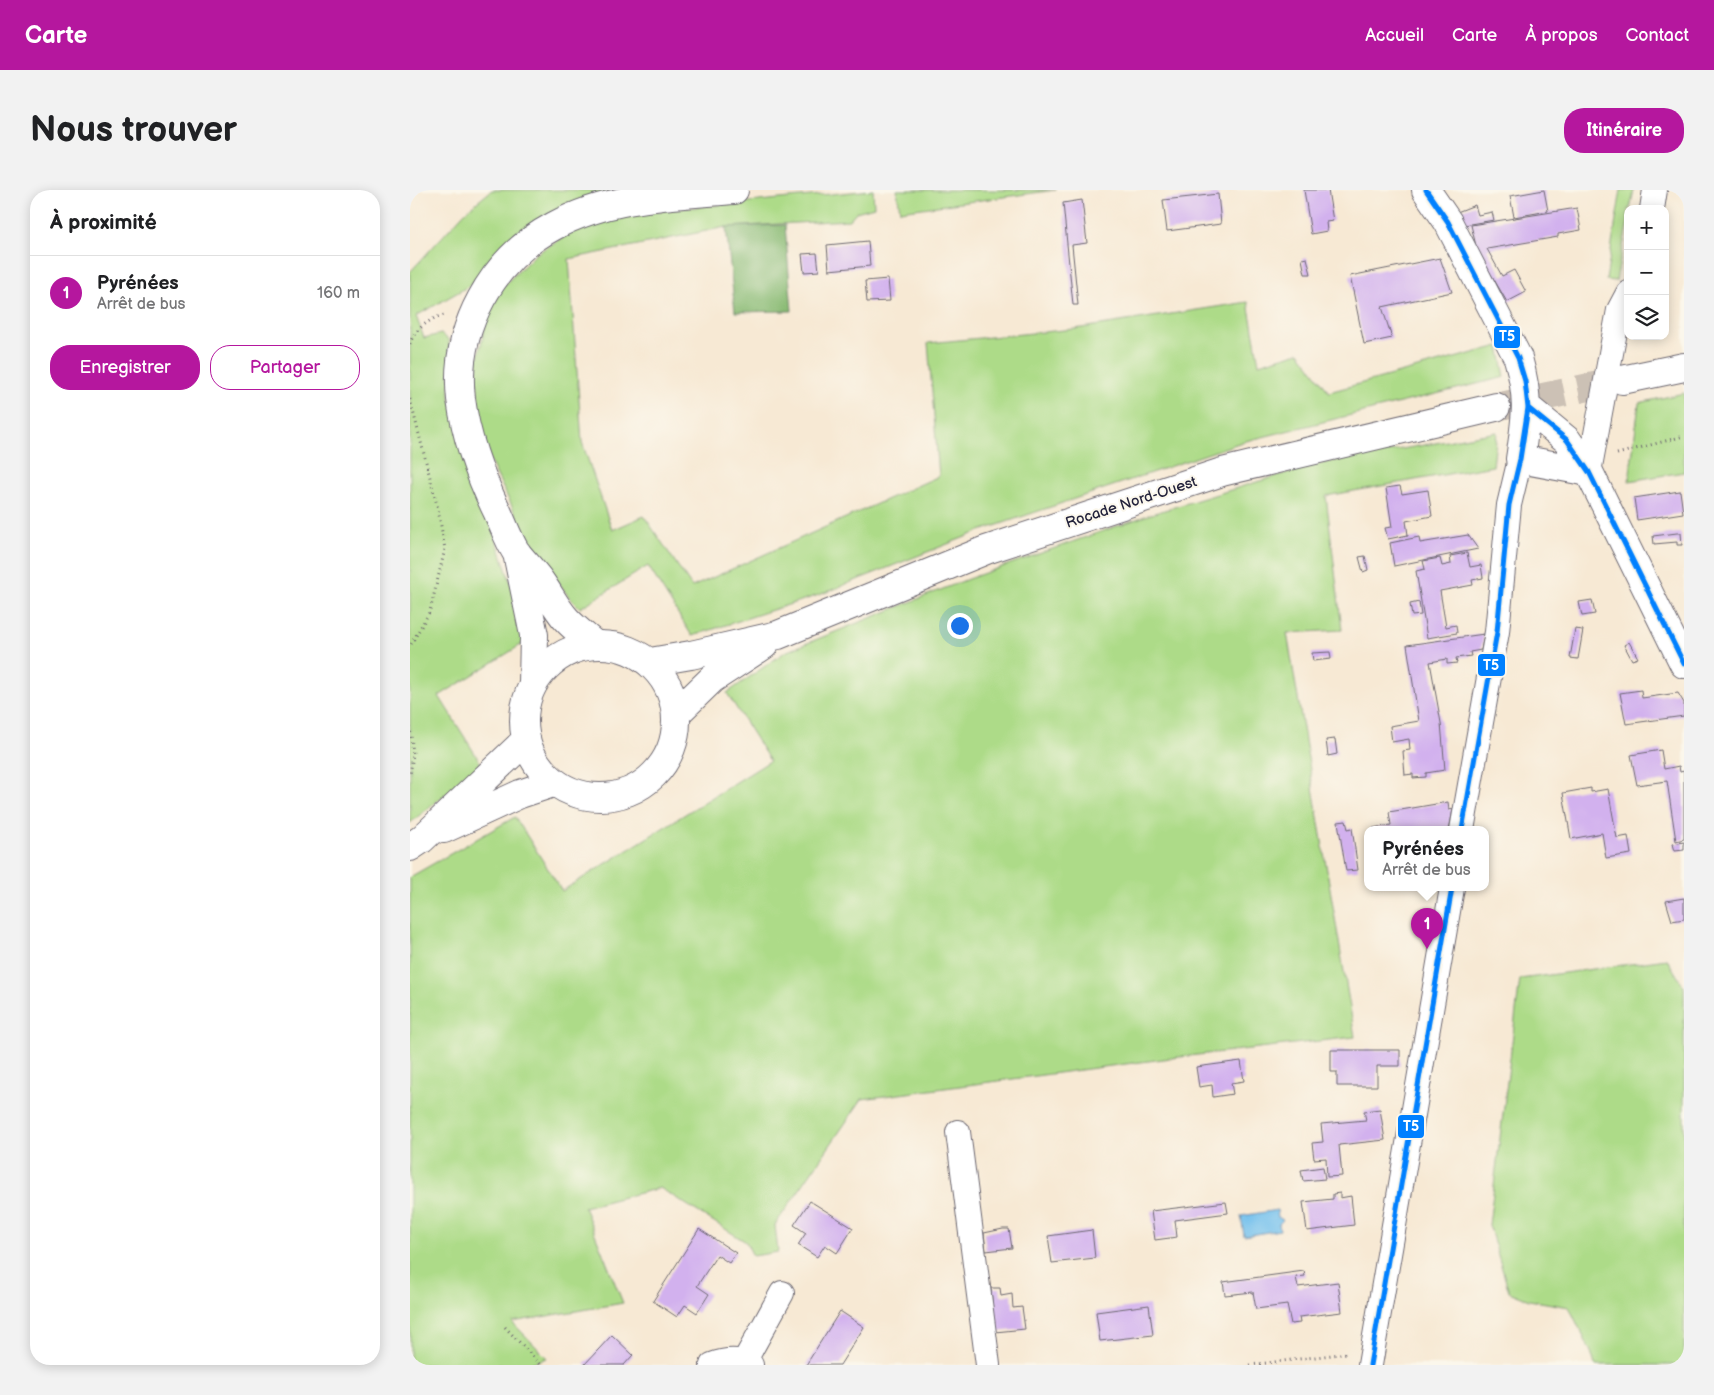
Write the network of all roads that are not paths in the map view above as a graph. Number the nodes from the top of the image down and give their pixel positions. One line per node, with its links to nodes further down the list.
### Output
1 (734, 190): 12 (main road)
2 (1426, 190): 9 (main road)
3 (1655, 190): 4 (street)
4 (1653, 205)
5 (1627, 295): 11 (street)
6 (1684, 367): 7 (main road)
7 (1622, 380)
8 (1496, 407): 13 (main road, Rocade Nord-Ouest)
9 (1528, 408): 10 (main road); 11 (main road)
10 (1520, 459): 11 (main road); 21 (street)
11 (1589, 472): 16 (main road)
12 (516, 552): 14 (main road); 17 (main road)
13 (778, 636): 15 (main road, Rocade Nord-Ouest); 18 (main road, Rocade Nord-Ouest)
14 (594, 644): 15 (main road); 17 (main road)
15 (650, 662): 18 (main road)
16 (1684, 664)
17 (533, 684): 19 (main road)
18 (677, 713): 20 (main road)
19 (526, 740): 20 (main road); 22 (main road)
20 (554, 784): 22 (main road)
21 (1463, 826)
22 (416, 843)
23 (1451, 891): 26 (street)
24 (958, 1132): 29 (street)
25 (782, 1293): 27 (street)
26 (1371, 1358)
27 (747, 1363): 28 (street)
28 (712, 1365)
29 (988, 1365)

